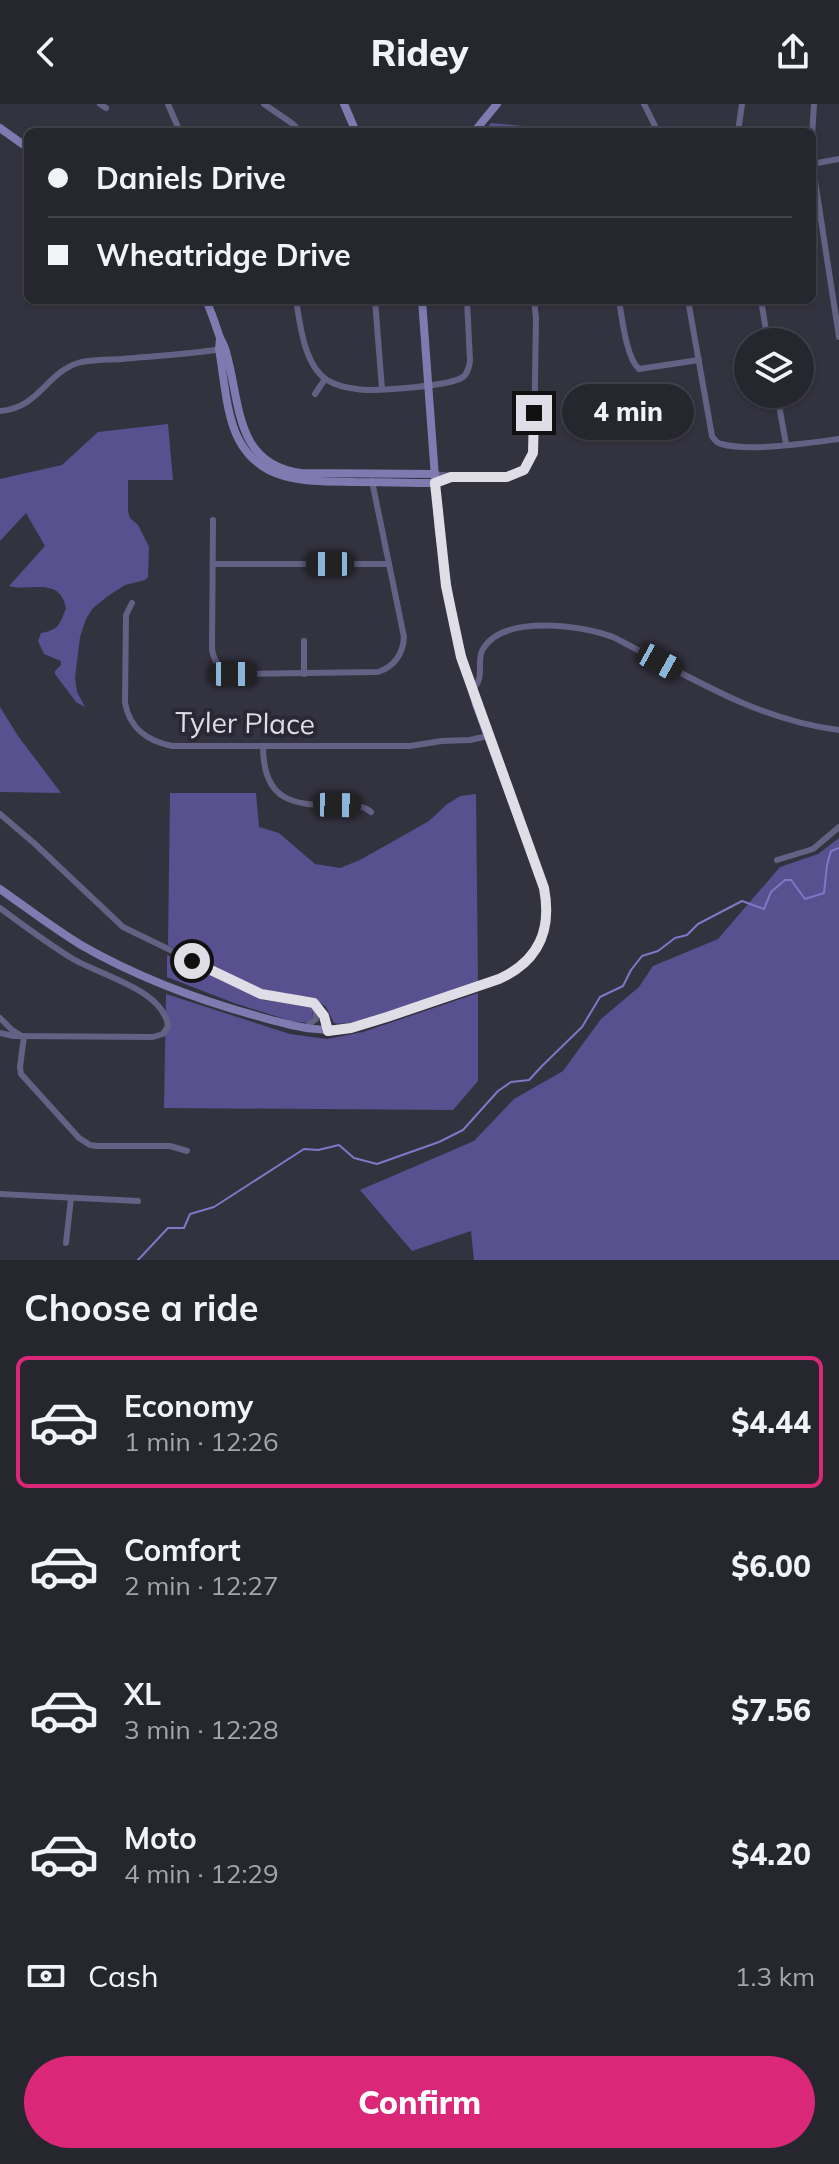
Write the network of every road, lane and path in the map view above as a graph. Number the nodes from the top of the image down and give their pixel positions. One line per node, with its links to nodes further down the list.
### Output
1 (168, 104): 11 (street)
2 (264, 104): 9 (street)
3 (285, 104): 9 (street)
4 (344, 104): 13 (main road)
5 (497, 104): 14 (main road)
6 (644, 104): 15 (street)
7 (742, 104): 16 (street)
8 (814, 104): 17 (street)
9 (279, 114): 12 (street)
10 (0, 128): 18 (main road)
11 (178, 128)
12 (296, 128)
13 (354, 128)
14 (477, 128)
15 (656, 128)
16 (739, 128)
17 (812, 128)
18 (24, 145)
19 (839, 159): 20 (street)
20 (816, 162)
21 (816, 189): 32 (street)
22 (207, 304): 33 (main road)
23 (297, 304): 35 (street)
24 (375, 304): 37 (street)
25 (422, 304): 36 (main road)
26 (467, 304): 36 (street)
27 (534, 304): 44 (street)
28 (620, 304): 34 (street)
29 (689, 304): 34 (street)
30 (762, 304): 31 (street)
31 (766, 328)
32 (839, 337)
33 (222, 349): 40 (street); 43 (main road)
34 (699, 360): 42 (street)
35 (325, 379): 37 (street); 38 (street)
36 (428, 385): 37 (street); 44 (main road)
37 (382, 389)
38 (315, 394)
39 (780, 408): 42 (street)
40 (0, 411)
41 (839, 439): 42 (street)
42 (786, 444)
43 (372, 478): 44 (main road); 47 (street)
44 (435, 478): 51 (main road)
45 (213, 520): 46 (street)
46 (213, 564): 47 (street); 50 (street)
47 (389, 564): 50 (street)
48 (132, 603): 54 (street, Tyler Place)
49 (304, 641): 50 (street)
50 (304, 674)
51 (471, 689): 52 (street); 53 (main road)
52 (839, 730)
53 (488, 736): 54 (street, Tyler Place); 64 (main road)
54 (263, 746): 55 (street)
55 (371, 812)
56 (0, 814): 61 (street)
57 (839, 827): 58 (street)
58 (777, 860)
59 (0, 889): 63 (main road)
60 (0, 908): 66 (street)
61 (301, 1001): 63 (street); 64 (street)
62 (0, 1018): 66 (street)
63 (303, 1028): 64 (main road)
64 (328, 1031)
65 (0, 1033): 66 (street)
66 (24, 1036): 67 (street)
67 (187, 1151)
68 (0, 1194): 69 (street)
69 (71, 1198): 70 (street); 71 (street)
70 (138, 1201)
71 (66, 1243)

